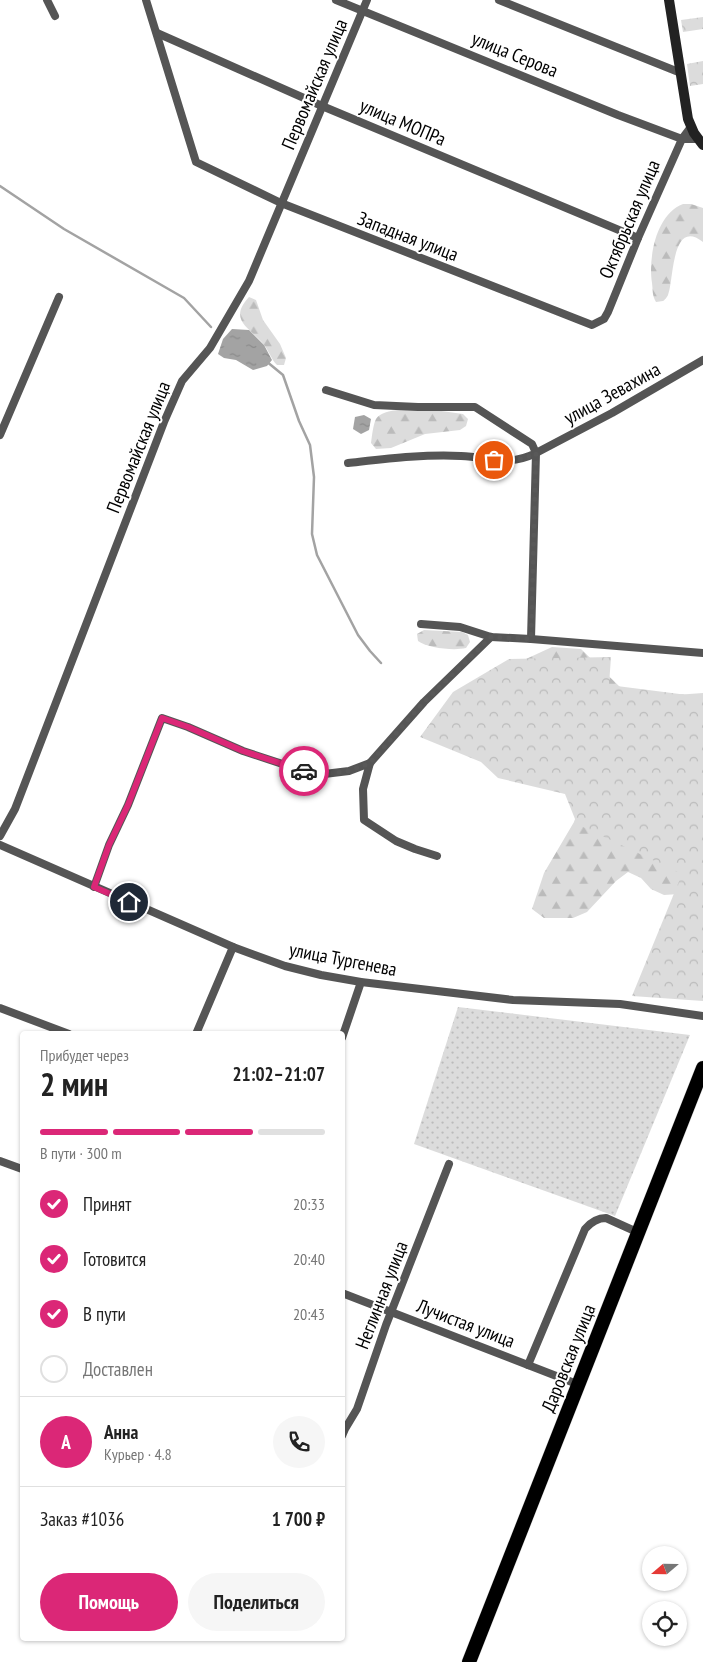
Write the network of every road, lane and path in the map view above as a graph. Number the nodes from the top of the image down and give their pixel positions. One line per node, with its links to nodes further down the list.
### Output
1 (47, 0): 8 (street)
2 (146, 0): 9 (street)
3 (336, 0): 7 (street, улица Серова)
4 (367, 0): 7 (street, Первомайская улица)
5 (499, 0): 10 (street)
6 (669, 0): 10 (street)
7 (363, 11): 11 (street, Первомайская улица); 13 (street, улица Серова)
8 (55, 16)
9 (157, 33): 11 (street, улица МОПРа); 15 (street, Западная улица)
10 (681, 73): 12 (street)
11 (322, 106): 15 (street, Первомайская улица); 16 (street, улица МОПРа)
12 (691, 127): 13 (street, Октябрьская улица); 14 (street)
13 (682, 140): 14 (street); 16 (street, Октябрьская улица)
14 (700, 142)
15 (281, 203): 18 (street, Западная улица); 29 (street, Первомайская улица)
16 (638, 238): 18 (street, Октябрьская улица)
17 (59, 297): 21 (street)
18 (608, 312)
19 (703, 360): 22 (street, улица Зевахина)
20 (326, 390): 22 (street)
21 (0, 436)
22 (536, 453): 23 (street, улица Зевахина); 26 (street)
23 (348, 463)
24 (421, 624): 25 (street)
25 (491, 637): 26 (street); 28 (street)
26 (531, 639): 27 (street)
27 (703, 652)
28 (370, 763): 31 (street); 32 (street)
29 (0, 836)
30 (0, 845): 32 (street, улица Тургенева)
31 (437, 856)
32 (94, 887): 33 (street, улица Тургенева)
33 (233, 947): 34 (street, улица Тургенева); 38 (street)
34 (361, 982): 36 (street, улица Тургенева); 39 (street)
35 (0, 1008): 37 (street)
36 (703, 1016)
37 (61, 1031)
38 (197, 1031)
39 (344, 1031)
40 (703, 1068): 44 (highway, Даровская улица)
41 (0, 1161): 43 (street)
42 (449, 1164): 46 (street, Неглинная улица)
43 (20, 1168)
44 (638, 1232): 47 (street); 48 (highway, Даровская улица)
45 (345, 1294): 46 (street, Лучистая улица)
46 (392, 1312): 47 (street, Лучистая улица); 49 (street, Неглинная улица)
47 (528, 1365): 48 (street, Лучистая улица)
48 (577, 1384): 50 (highway, Даровская улица)
49 (345, 1428)
50 (469, 1662)

